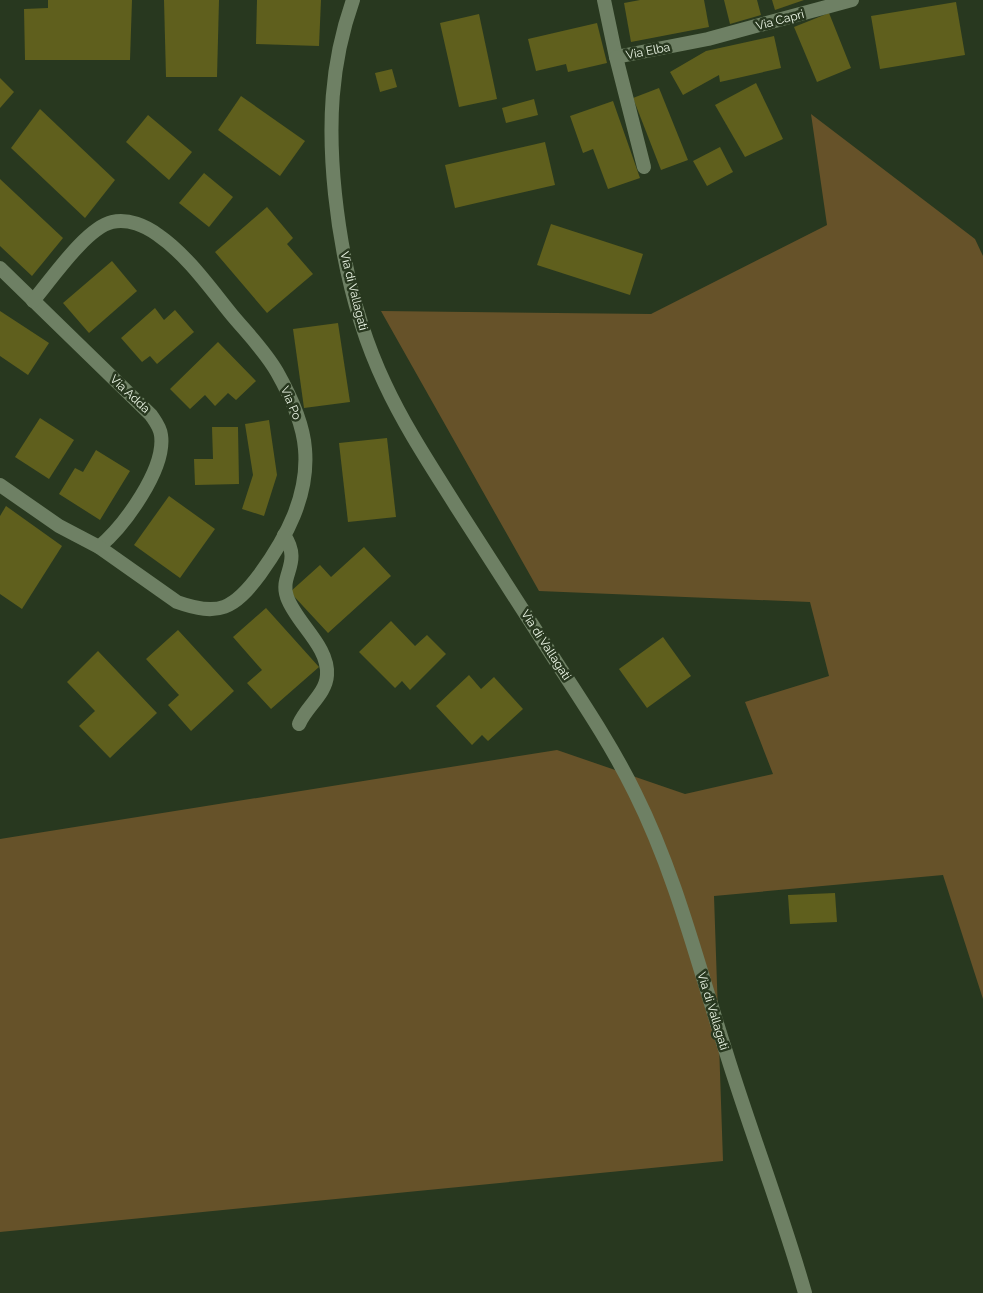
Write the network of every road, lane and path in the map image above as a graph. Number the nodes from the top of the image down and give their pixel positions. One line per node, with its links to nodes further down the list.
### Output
1 (353, 0): 13 (street, Via di Vallagati)
2 (604, 0): 5 (street, Via Elba)
3 (852, 0): 4 (street, Via Capri)
4 (708, 39): 5 (street, Via Elba)
5 (616, 57): 6 (street)
6 (644, 167)
7 (0, 268): 8 (street, Via Adda)
8 (33, 301): 10 (street, Via Po); 11 (street, Via Adda)
9 (0, 486): 11 (street)
10 (284, 535): 11 (street, Via Po); 12 (street)
11 (99, 547)
12 (299, 724)
13 (805, 1293)

